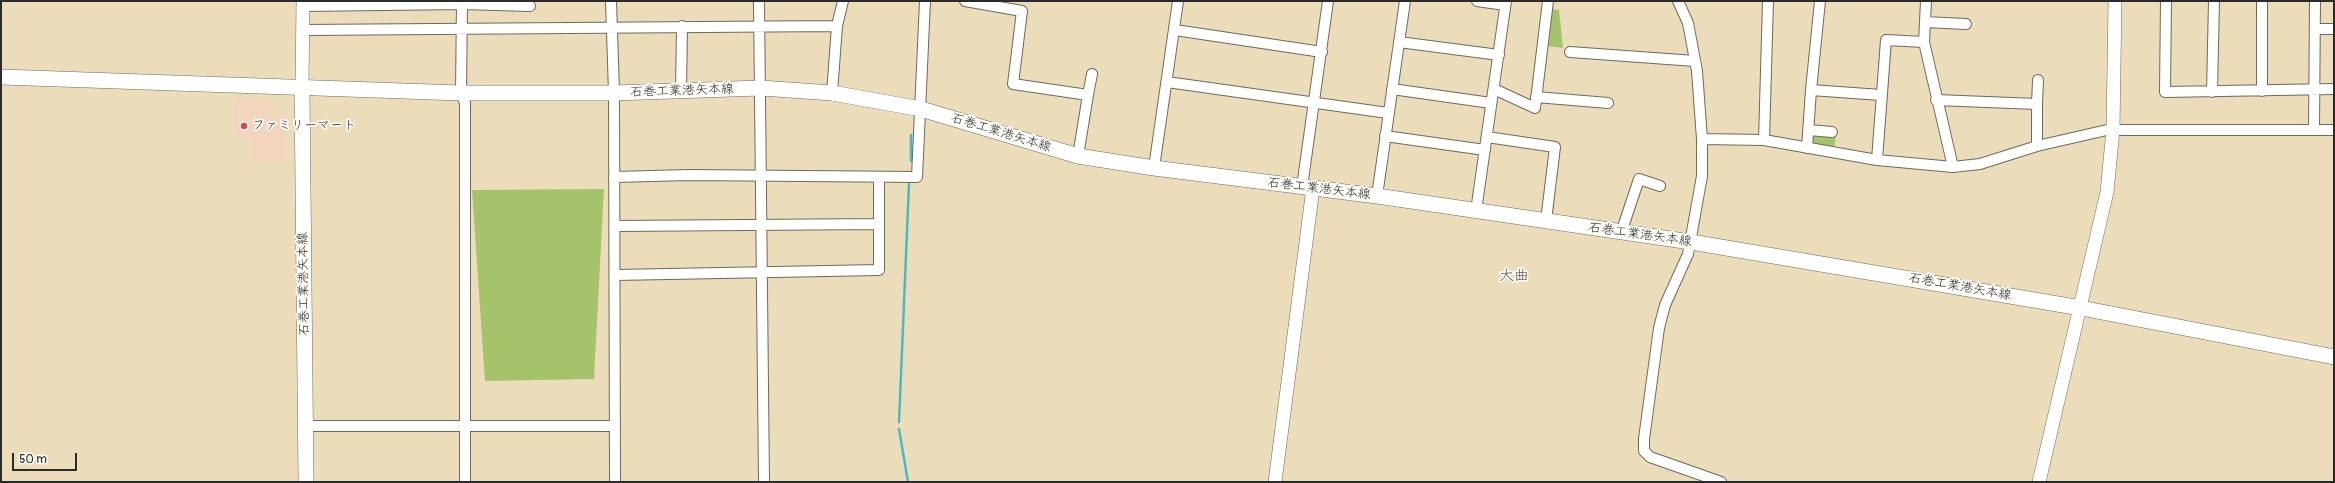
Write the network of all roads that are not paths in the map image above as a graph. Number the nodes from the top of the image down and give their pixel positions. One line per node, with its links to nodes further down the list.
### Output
1 (611, 1): 29 (street)
2 (758, 1): 27 (street)
3 (842, 1): 28 (street)
4 (925, 1): 66 (street)
5 (965, 1): 58 (street)
6 (1178, 1): 34 (street)
7 (1325, 1): 37 (street)
8 (1405, 1): 35 (street)
9 (1477, 1): 22 (street)
10 (1548, 1): 60 (street)
11 (1678, 1): 40 (street)
12 (1768, 1): 76 (street)
13 (1820, 1): 50 (street)
14 (1926, 1): 24 (street)
15 (2114, 1): 69 (street)
16 (2166, 1): 53 (street)
17 (2214, 1): 53 (street)
18 (2262, 1): 54 (street)
19 (2315, 1): 30 (street)
20 (462, 2): 21 (street); 23 (street); 33 (street)
21 (304, 3): 32 (street)
22 (1506, 3): 39 (street)
23 (530, 6)
24 (1925, 22): 25 (street); 36 (street)
25 (1966, 24)
26 (682, 26): 27 (street); 29 (street); 51 (street)
27 (759, 26): 28 (street); 46 (street)
28 (837, 26): 57 (street)
29 (611, 28): 33 (street); 56 (street)
30 (2316, 28): 31 (street); 52 (street)
31 (2334, 29)
32 (303, 30): 33 (street); 45 (street)
33 (461, 30): 55 (street)
34 (1175, 30): 37 (street); 44 (street)
35 (1399, 42): 39 (street); 47 (street)
36 (1924, 42): 59 (street); 61 (street)
37 (1322, 52): 64 (street)
38 (1570, 52): 40 (street)
39 (1499, 55): 48 (street)
40 (1695, 61): 75 (street)
41 (1092, 74): 58 (street)
42 (1, 77): 45 (main road, 石巻工業港矢本線)
43 (2038, 80): 65 (street)
44 (1167, 82): 64 (street); 83 (street)
45 (302, 87): 55 (main road, 石巻工業港矢本線); 101 (main road, 石巻工業港矢本線)
46 (761, 88): 51 (main road, 石巻工業港矢本線); 57 (main road, 石巻工業港矢本線); 84 (street)
47 (1392, 89): 62 (street); 67 (street)
48 (1494, 89): 60 (street); 62 (street)
49 (2334, 89): 52 (street)
50 (1811, 90): 59 (street); 68 (street)
51 (681, 91): 56 (main road, 石巻工業港矢本線)
52 (2313, 91): 54 (street); 70 (street)
53 (2212, 92): 54 (street)
54 (2262, 92)
55 (461, 93): 56 (main road, 石巻工業港矢本線); 102 (street)
56 (614, 93): 85 (street)
57 (832, 94): 66 (main road, 石巻工業港矢本線)
58 (1088, 95): 80 (street)
59 (1881, 95): 81 (street)
60 (1536, 97): 63 (street)
61 (1936, 100): 65 (street); 82 (street)
62 (1491, 103): 74 (street)
63 (1608, 103)
64 (1314, 104): 67 (street); 88 (street)
65 (2037, 104): 77 (street)
66 (921, 109): 80 (main road, 石巻工業港矢本線); 86 (street)
67 (1388, 113): 73 (street)
68 (1808, 130): 72 (street); 78 (street)
69 (2113, 130): 70 (street); 77 (street); 99 (street)
70 (2314, 130): 71 (street)
71 (2334, 130)
72 (1832, 132)
73 (1385, 136): 79 (street); 89 (street)
74 (1487, 136): 79 (street); 91 (street)
75 (1702, 139): 76 (street); 96 (street)
76 (1764, 140): 78 (street)
77 (2037, 146): 82 (street)
78 (1808, 148): 81 (street)
79 (1485, 150): 90 (street)
80 (1078, 156): 83 (main road, 石巻工業港矢本線)
81 (1876, 160): 82 (street)
82 (1953, 166)
83 (1154, 168): 88 (main road, 石巻工業港矢本線)
84 (761, 176): 85 (street); 86 (street); 92 (street)
85 (614, 177): 94 (street)
86 (879, 177): 93 (street)
87 (1660, 186): 95 (street)
88 (1307, 188): 89 (main road, 石巻工業港矢本線); 108 (street)
89 (1377, 196): 90 (main road, 石巻工業港矢本線)
90 (1476, 210): 91 (main road, 石巻工業港矢本線)
91 (1546, 221): 95 (main road, 石巻工業港矢本線)
92 (762, 224): 93 (street); 94 (street); 97 (street)
93 (878, 224): 97 (street)
94 (615, 226): 98 (street)
95 (1621, 232): 96 (main road, 石巻工業港矢本線)
96 (1691, 242): 99 (main road, 石巻工業港矢本線); 109 (street)
97 (762, 273): 98 (street); 107 (street)
98 (614, 275): 103 (street)
99 (2081, 308): 100 (main road, 石巻工業港矢本線); 110 (street)
100 (2334, 357)
101 (306, 426): 102 (street); 104 (main road, 石巻工業港矢本線)
102 (465, 426): 103 (street); 105 (street)
103 (615, 426): 106 (street)
104 (306, 482)
105 (465, 482)
106 (615, 482)
107 (764, 482)
108 (1275, 482)
109 (1721, 482)
110 (2039, 482)

